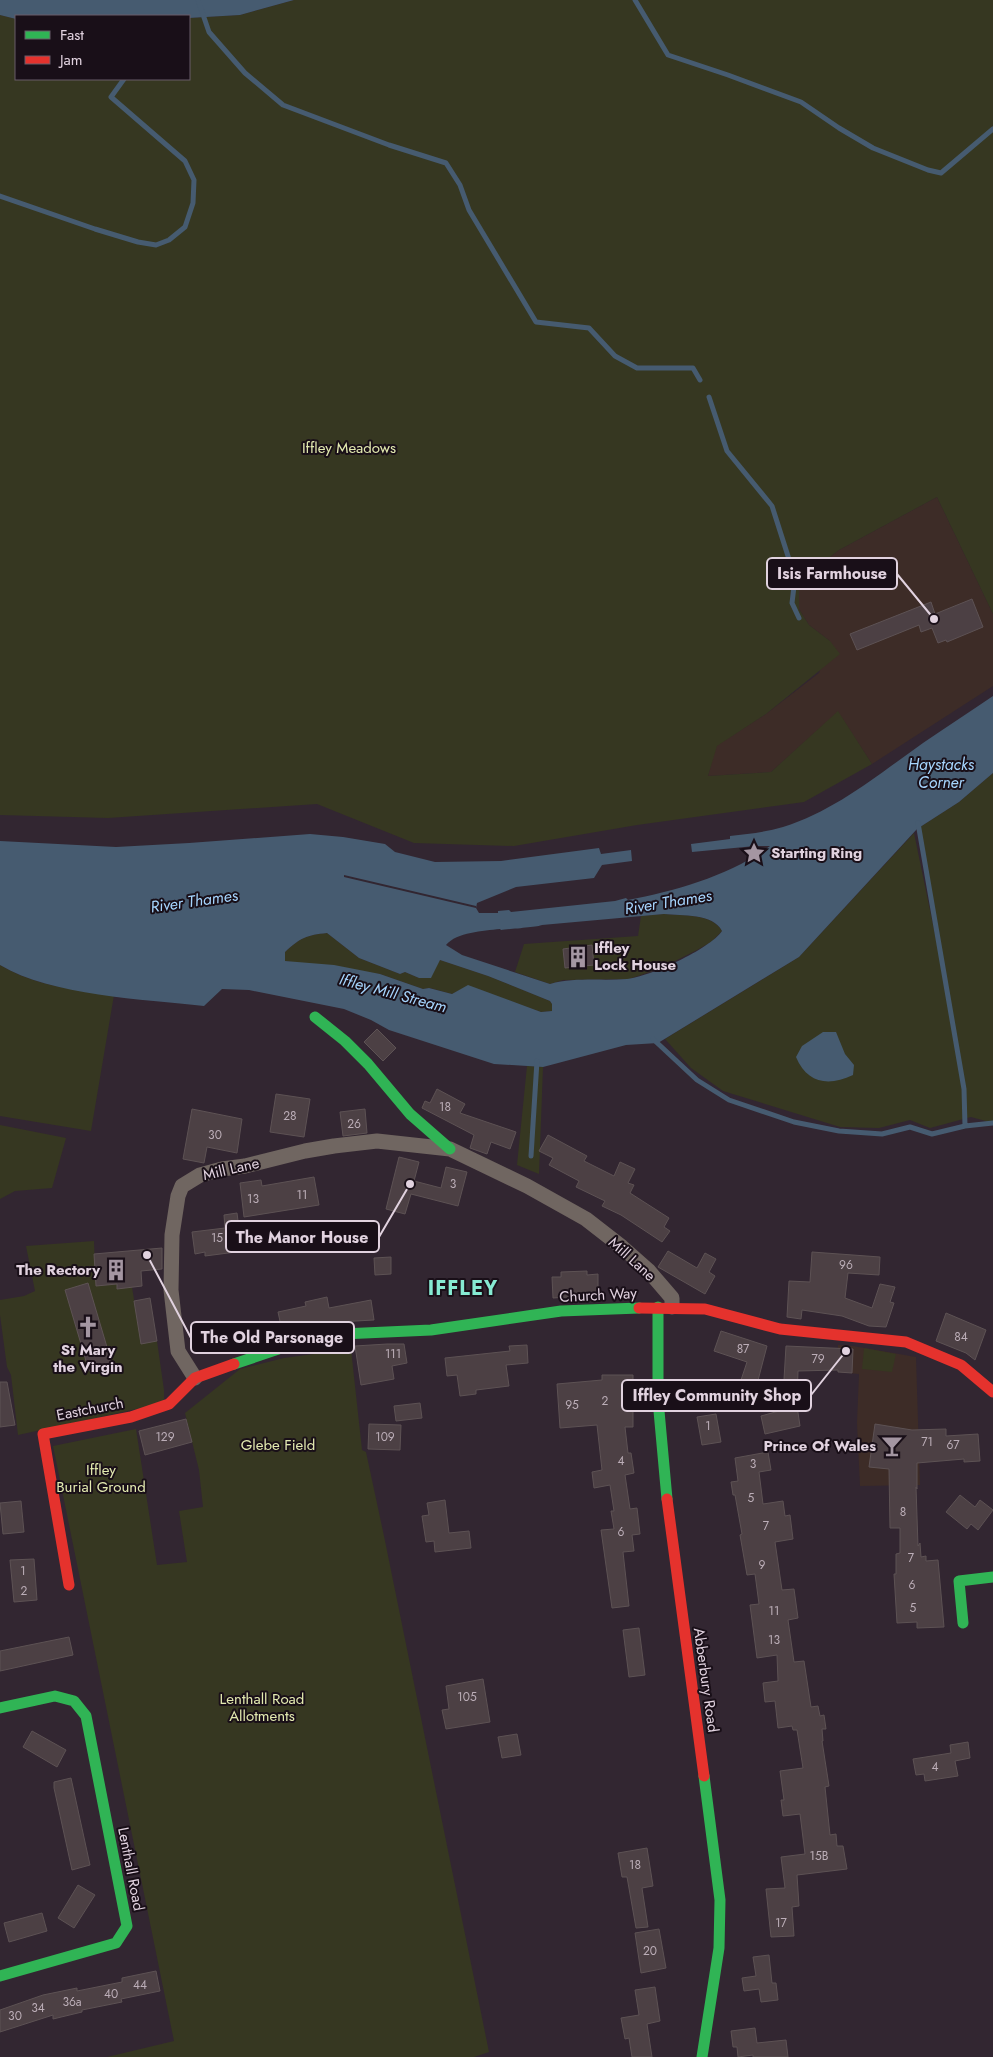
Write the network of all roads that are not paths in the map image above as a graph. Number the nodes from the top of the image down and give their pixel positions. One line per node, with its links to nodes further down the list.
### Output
1 (315, 1017): 2 (street, Mill Lane)
2 (450, 1149): 3 (street, Mill Lane); 4 (street, Mill Lane)
3 (665, 1307): 4 (street, Church Way); 5 (street, Church Way); 11 (street, Abberbury Road)
4 (195, 1378): 7 (street, Eastchurch)
5 (993, 1392)
6 (993, 1577): 8 (street)
7 (70, 1585)
8 (963, 1623)
9 (0, 1708): 10 (street, Lenthall Road)
10 (0, 1976)
11 (702, 2057)

